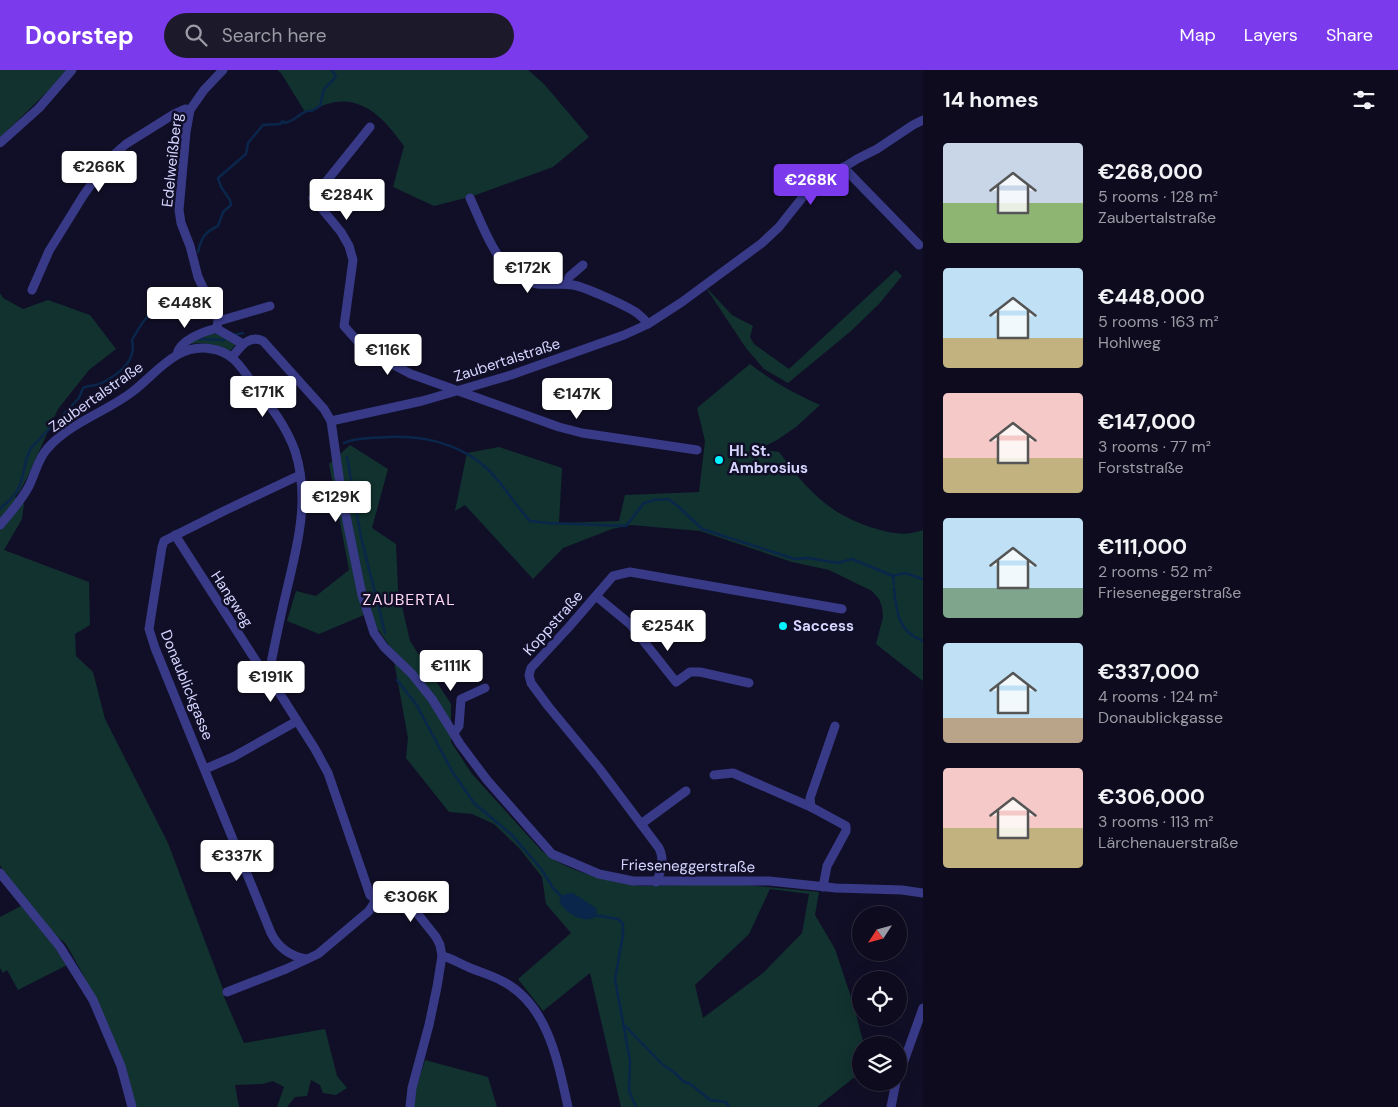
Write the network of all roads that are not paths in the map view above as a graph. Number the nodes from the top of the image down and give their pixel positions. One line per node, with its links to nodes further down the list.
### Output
1 (72, 70): 6 (street)
2 (223, 70): 3 (street, Edelweißberg)
3 (190, 110): 12 (street); 15 (street, Edelweißberg)
4 (922, 123): 7 (street, Zaubertalstraße)
5 (370, 127): 19 (street)
6 (0, 143)
7 (842, 167): 9 (street); 14 (street, Zaubertalstraße)
8 (470, 198): 11 (street)
9 (919, 245)
10 (583, 265): 11 (street)
11 (567, 284): 14 (street)
12 (32, 290)
13 (270, 306): 15 (street)
14 (648, 324): 19 (street, Zaubertalstraße)
15 (218, 325): 16 (street); 17 (street)
16 (243, 344): 18 (street); 20 (street)
17 (177, 355): 18 (street, Zaubertalstraße); 23 (street, Zaubertalstraße)
18 (232, 357): 22 (street)
19 (456, 391): 20 (street, Zaubertalstraße); 21 (street)
20 (331, 421): 32 (street, Frieseneggerstraße)
21 (697, 450)
22 (300, 475): 24 (street, Donaublickgasse); 27 (street)
23 (0, 525)
24 (175, 535): 27 (street, Hangweg); 33 (street, Donaublickgasse)
25 (596, 596): 26 (street, Koppstraße); 28 (street); 37 (street, Koppstraße)
26 (842, 609)
27 (270, 675): 30 (street, Hangweg)
28 (749, 683)
29 (485, 688): 32 (street)
30 (297, 721): 33 (street); 42 (street, Hangweg)
31 (835, 726): 36 (street)
32 (454, 733): 39 (street, Frieseneggerstraße)
33 (205, 769): 44 (street, Donaublickgasse)
34 (714, 775): 36 (street)
35 (686, 791): 37 (street)
36 (811, 806): 40 (street)
37 (641, 824): 39 (street, Koppstraße)
38 (0, 873): 50 (street)
39 (656, 882): 40 (street, Frieseneggerstraße)
40 (823, 887): 41 (street, Frieseneggerstraße)
41 (923, 893)
42 (376, 900): 43 (street); 44 (street)
43 (442, 956): 49 (street); 52 (street)
44 (306, 959): 45 (street)
45 (227, 992)
46 (923, 1008): 47 (street)
47 (907, 1053)
48 (894, 1091): 53 (street)
49 (410, 1103): 51 (street)
50 (132, 1107)
51 (402, 1107)
52 (568, 1107)
53 (891, 1107)

